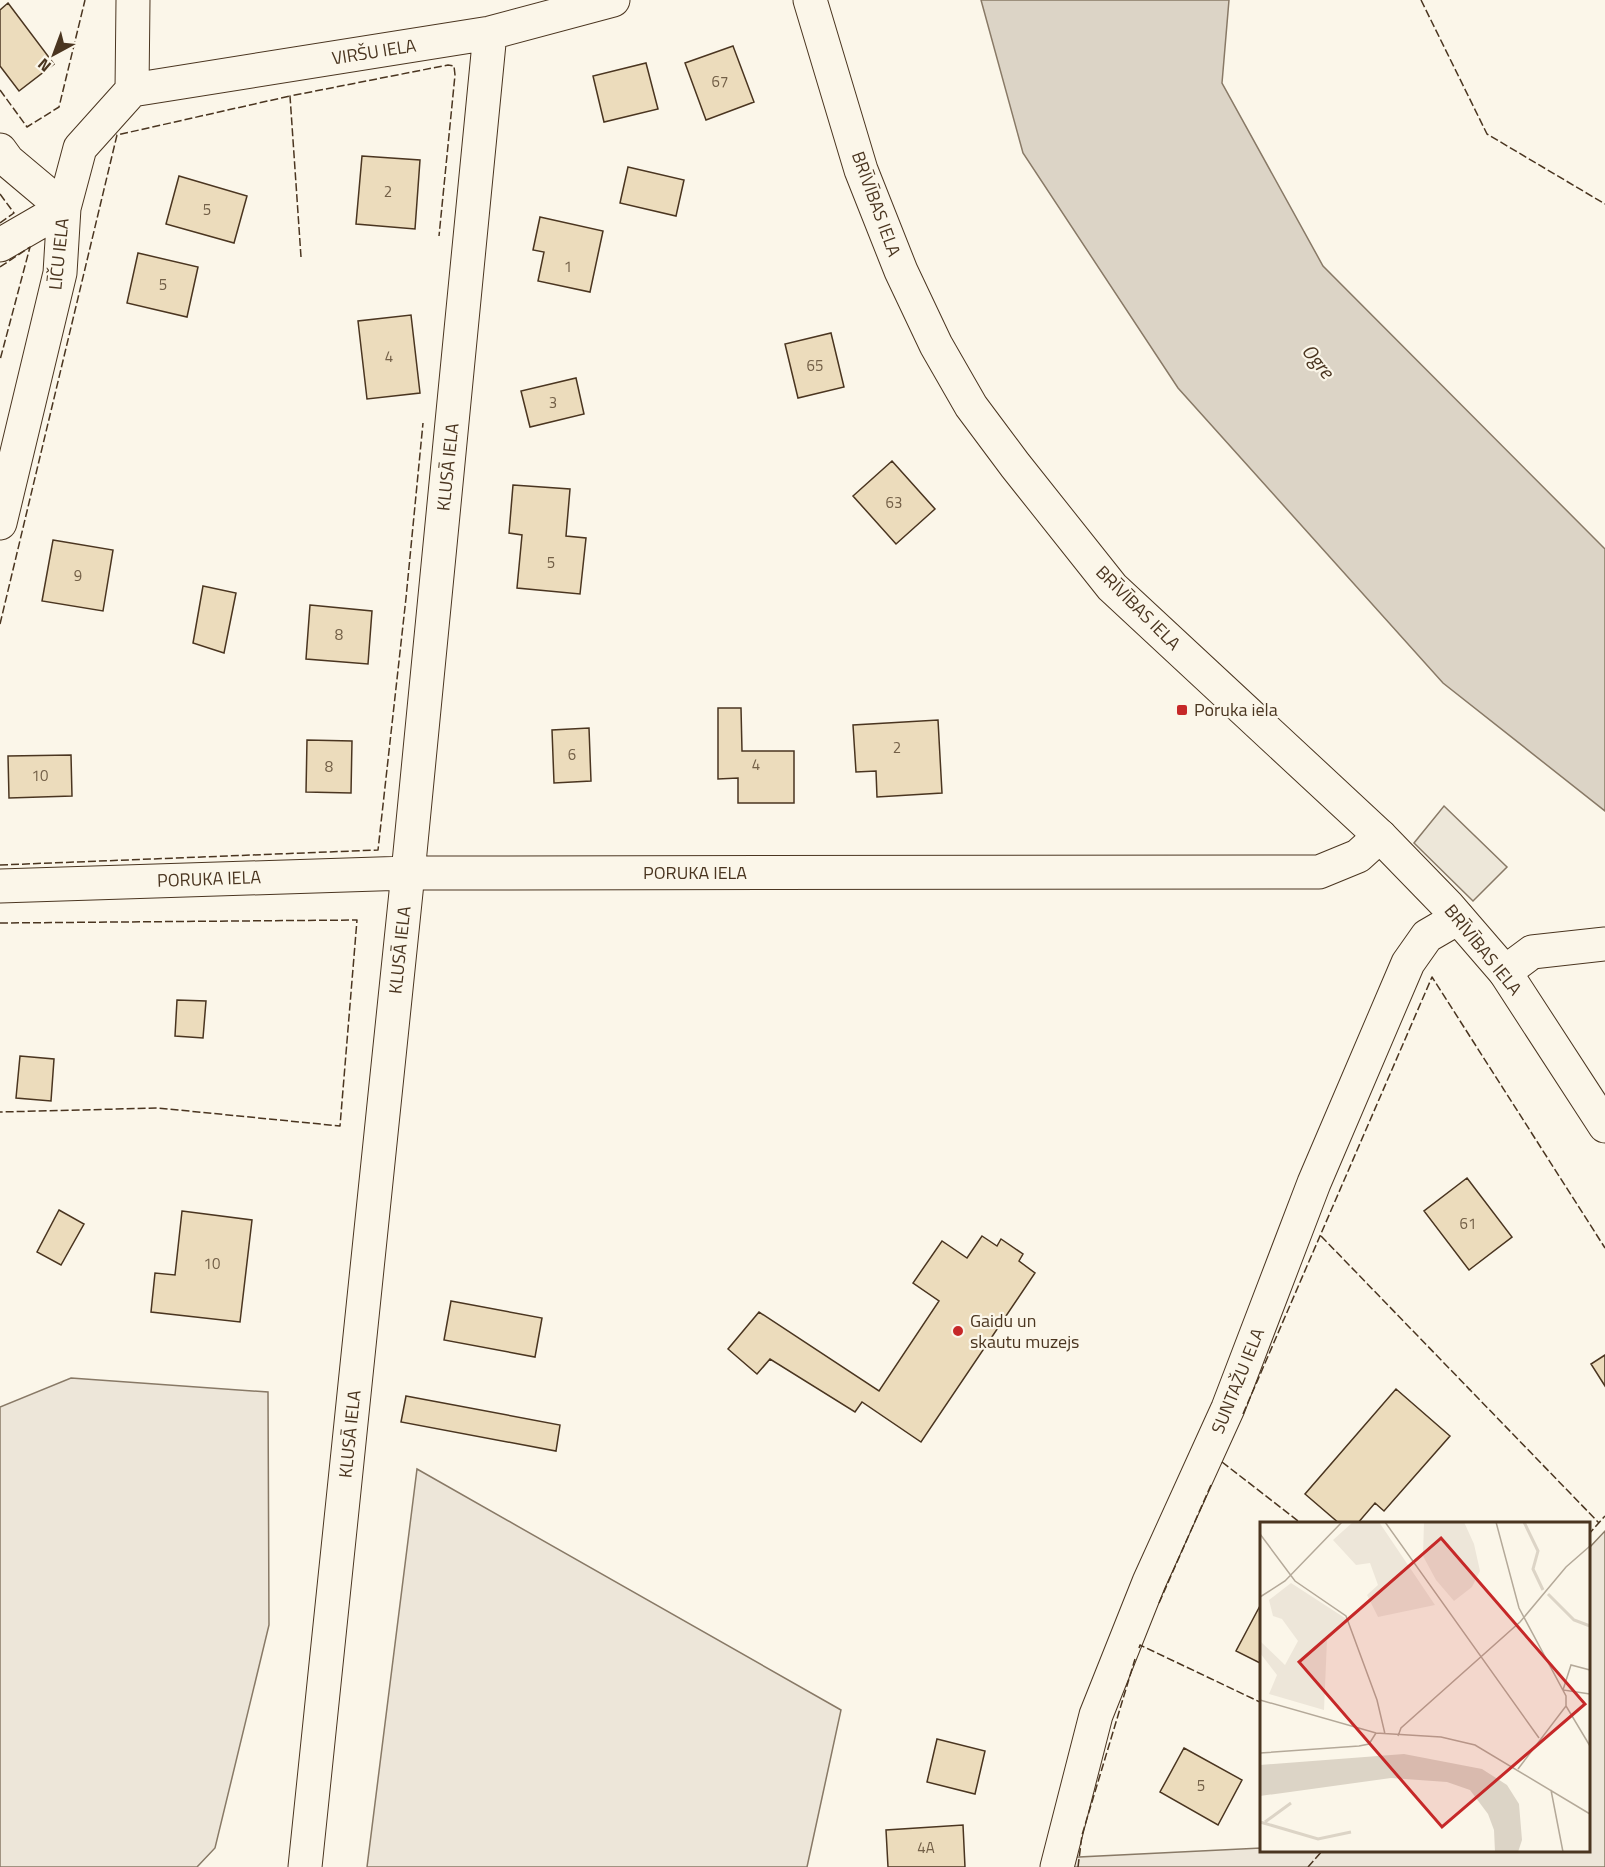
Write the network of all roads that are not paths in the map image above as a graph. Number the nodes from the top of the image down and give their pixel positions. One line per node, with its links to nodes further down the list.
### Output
1 (133, 0): 5 (street)
2 (614, 0): 4 (street, VIRŠU IELA)
3 (810, 0): 10 (street, BRĪVĪBAS IELA)
4 (490, 33): 5 (street, VIRŠU IELA); 11 (street, KLUSĀ IELA)
5 (132, 90): 7 (street, LĪČU IELA)
6 (0, 150): 7 (street)
7 (64, 208): 8 (street); 9 (street, LĪČU IELA)
8 (0, 245)
9 (0, 523)
10 (1380, 836): 11 (street, PORUKA IELA); 13 (street, BRĪVĪBAS IELA)
11 (408, 873): 12 (street, PORUKA IELA); 17 (street, KLUSĀ IELA)
12 (0, 886)
13 (1458, 918): 15 (street, BRĪVĪBAS IELA); 18 (street, SUNTAŽU IELA)
14 (1605, 944): 15 (street)
15 (1506, 972): 16 (street, BRĪVĪBAS IELA)
16 (1605, 1126)
17 (305, 1867)
18 (1057, 1867)

